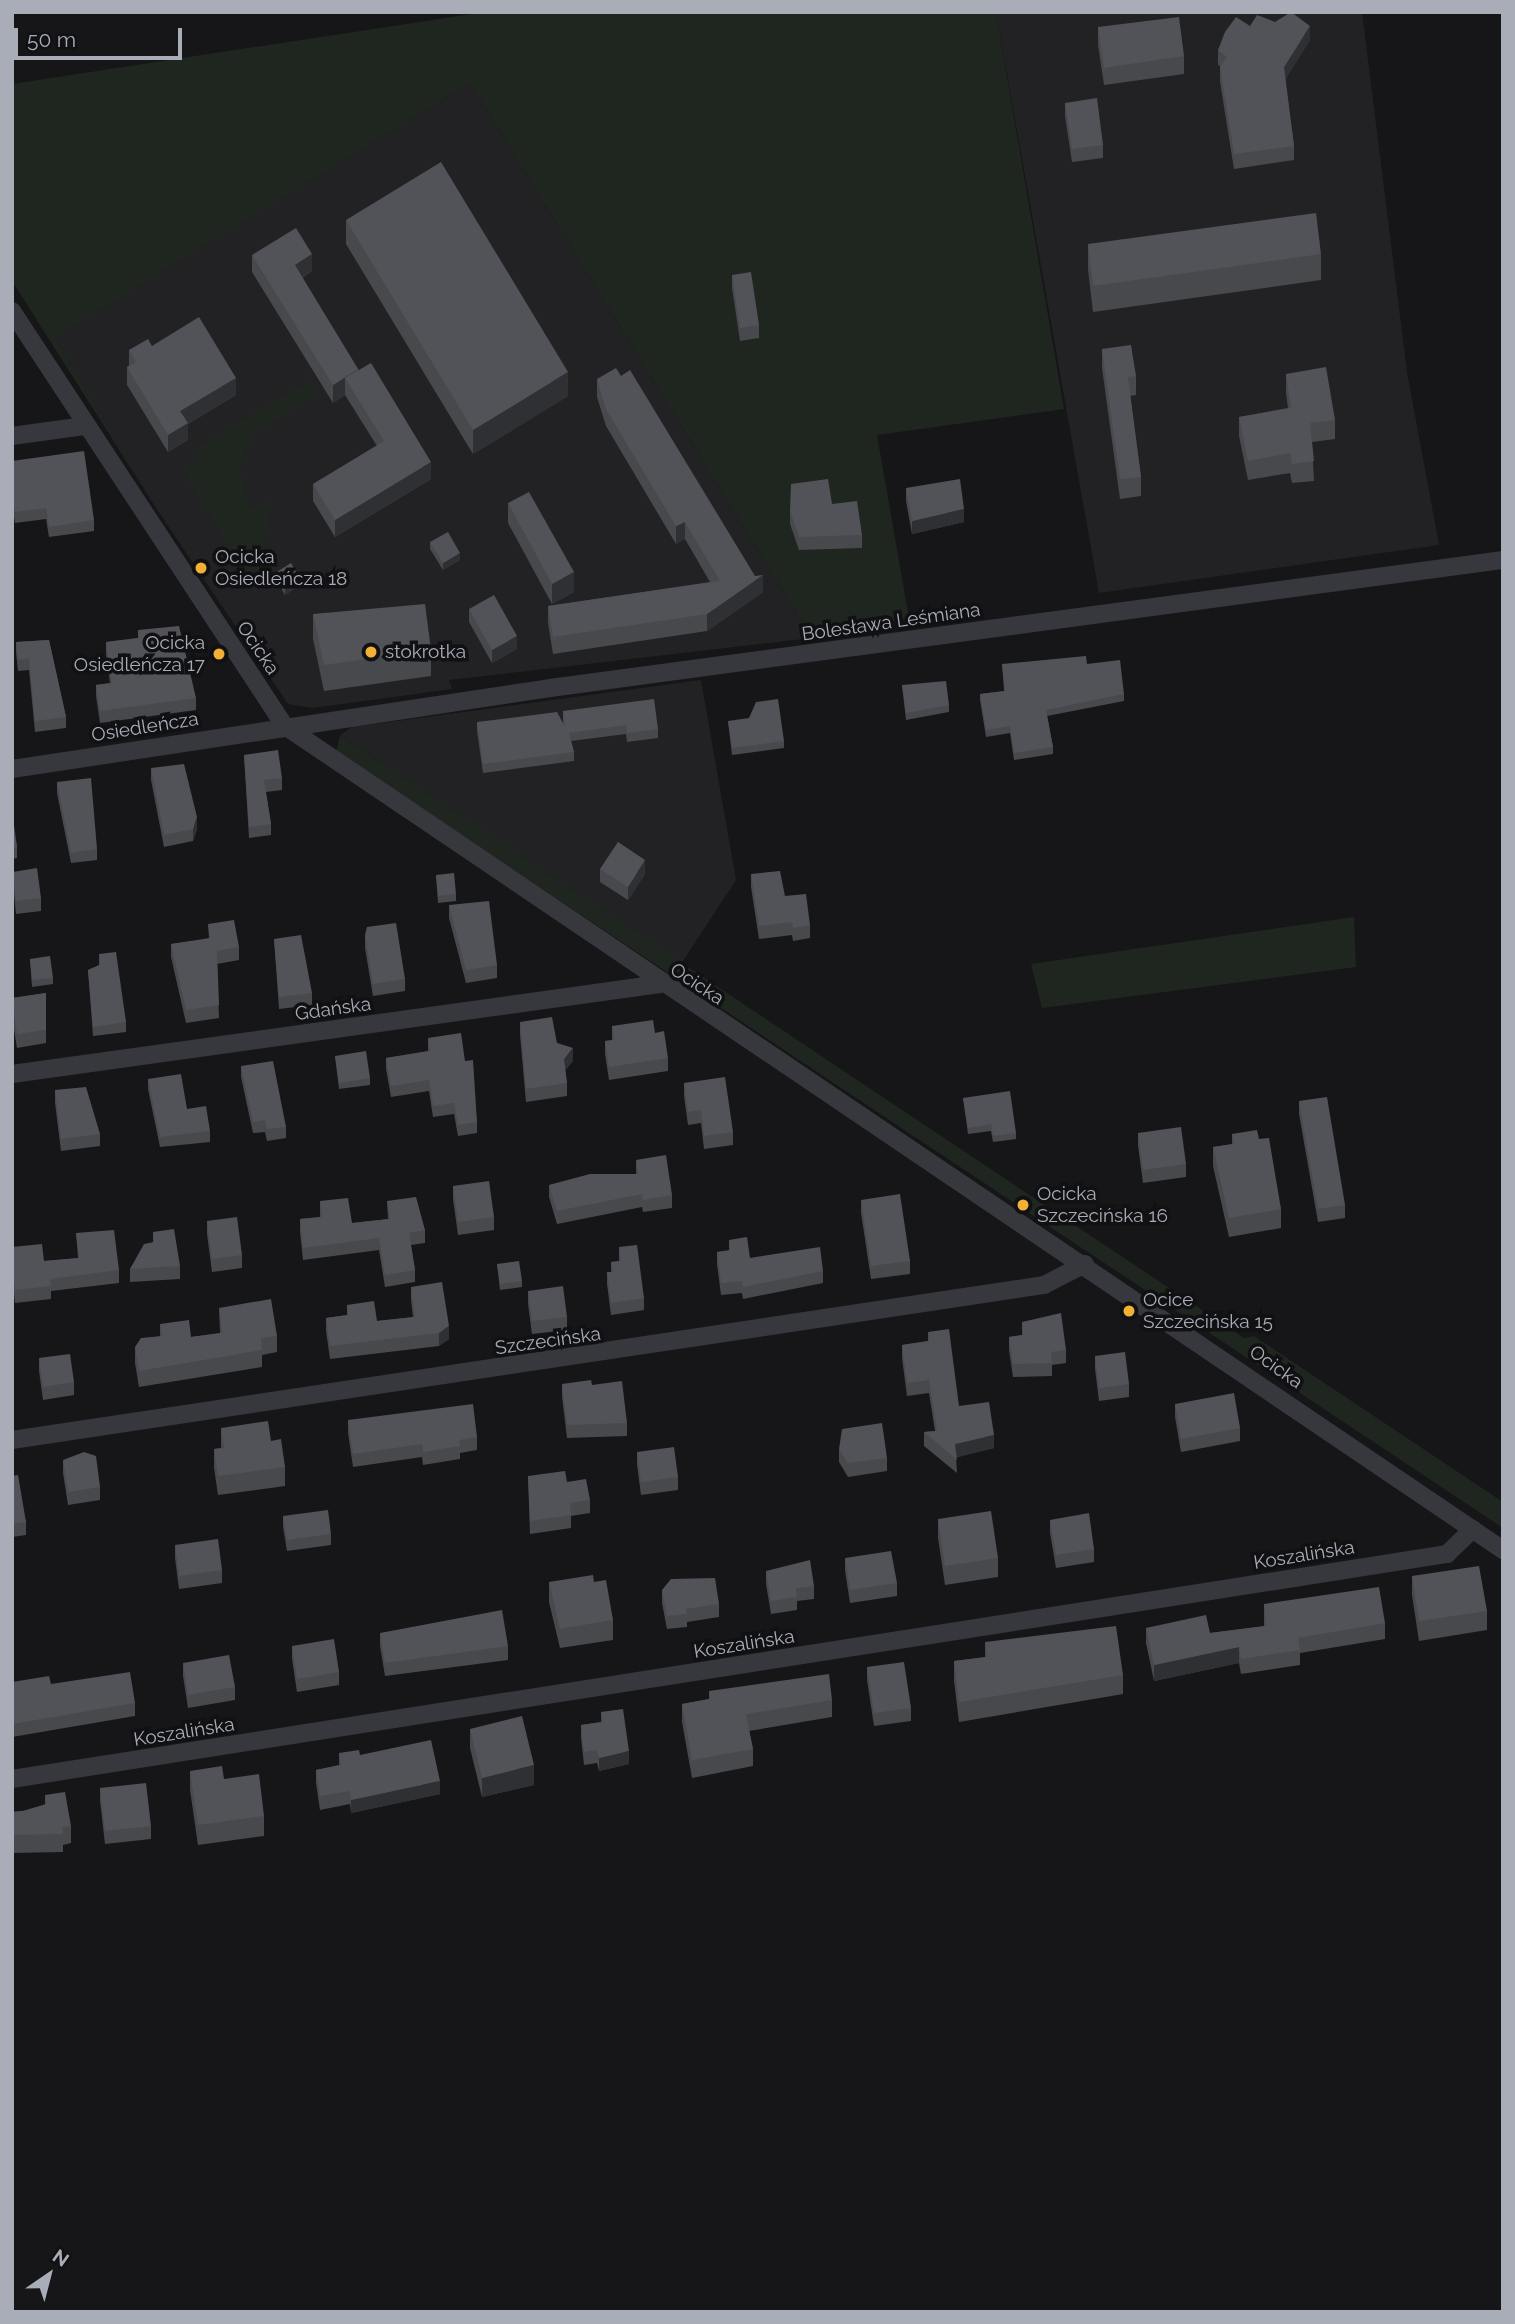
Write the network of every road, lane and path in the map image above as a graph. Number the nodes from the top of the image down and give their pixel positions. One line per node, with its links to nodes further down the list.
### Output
1 (12, 311): 2 (street, Ocicka)
2 (84, 426): 3 (street); 5 (street, Ocicka)
3 (12, 436)
4 (1503, 560): 5 (street, Bolesława Leśmiana)
5 (285, 726): 6 (street, Osiedleńcza); 7 (street, Ocicka)
6 (12, 769)
7 (660, 984): 8 (street, Gdańska); 9 (street, Ocicka)
8 (12, 1074)
9 (1085, 1264): 10 (street, Szczecińska); 11 (street, Ocicka)
10 (12, 1440)
11 (1473, 1530): 12 (street, Ocicka); 13 (street, Koszalińska)
12 (1503, 1550)
13 (12, 1779)

